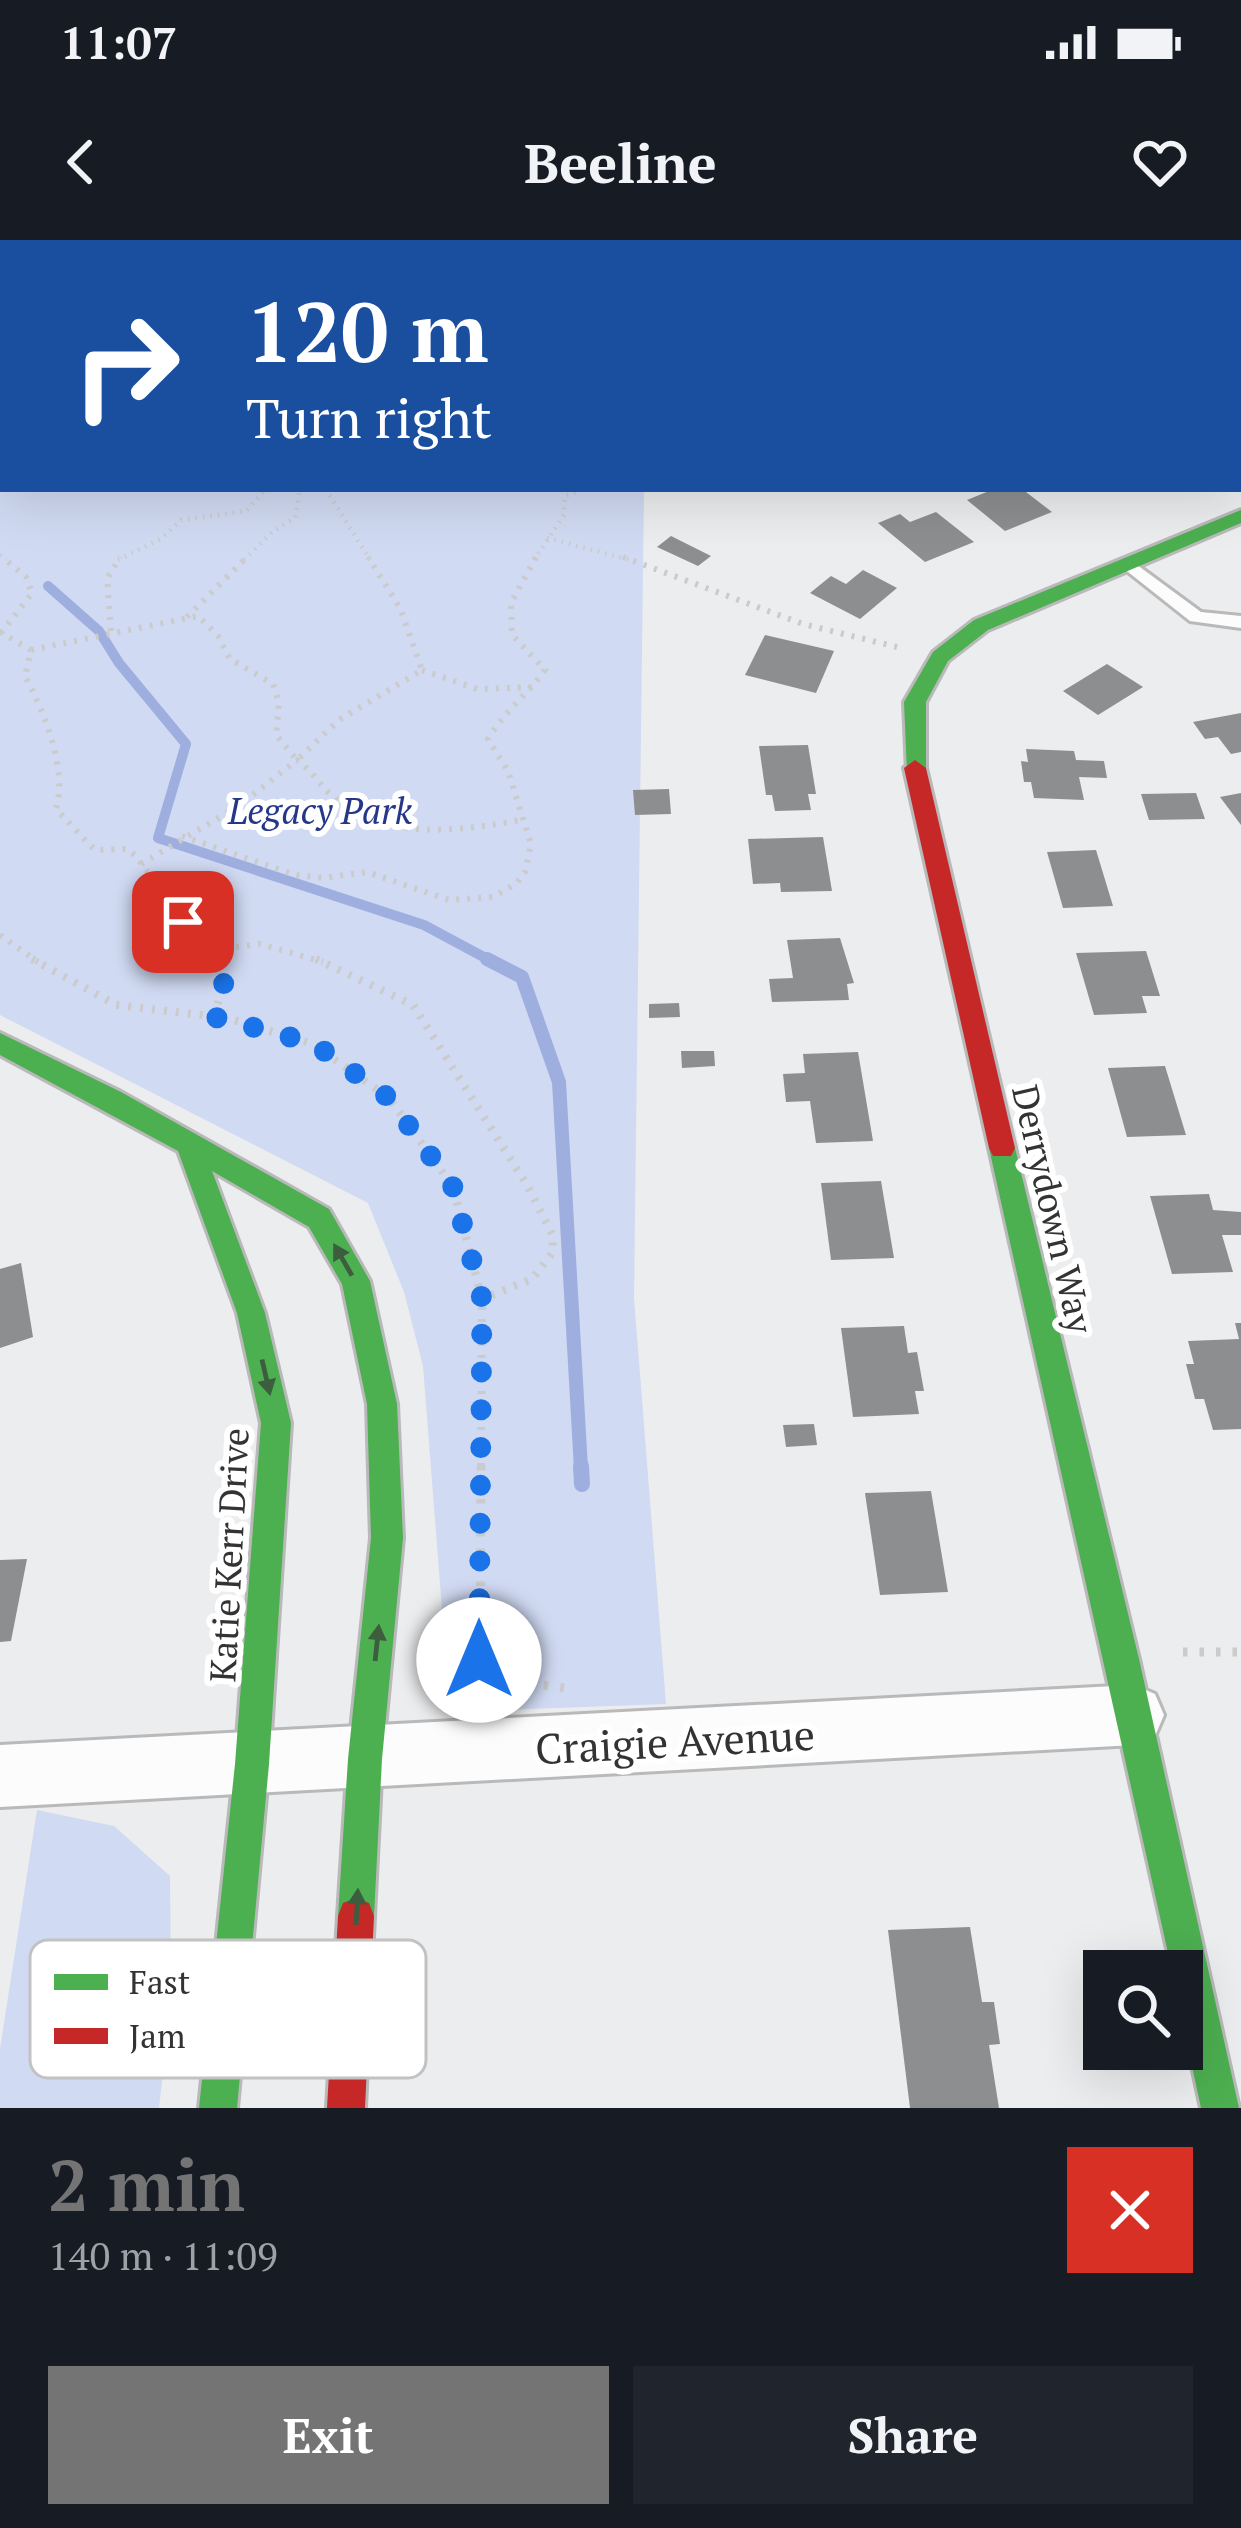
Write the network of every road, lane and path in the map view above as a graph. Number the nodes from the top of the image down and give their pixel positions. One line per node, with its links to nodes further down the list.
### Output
1 (263, 492): 11 (path)
2 (299, 492): 9 (path)
3 (328, 492): 15 (path)
4 (576, 492): 6 (path)
5 (1241, 516): 8 (street, Derrydown Way)
6 (546, 537): 14 (path); 16 (path)
7 (0, 555): 12 (path)
8 (1129, 564): 10 (lane); 14 (street, Derrydown Way)
9 (187, 617): 11 (path); 17 (path)
10 (1241, 622)
11 (111, 631): 13 (path)
12 (1, 633): 13 (path)
13 (31, 650): 20 (path)
14 (940, 658): 30 (street, Derrydown Way)
15 (422, 670): 16 (path); 17 (path)
16 (536, 687): 18 (path)
17 (296, 760): 18 (path); 19 (path)
18 (520, 820): 19 (path)
19 (182, 836): 20 (path)
20 (141, 865): 22 (path)
21 (0, 935): 23 (path)
22 (204, 951): 23 (path); 26 (path)
23 (214, 1017): 26 (path)
24 (0, 1043): 25 (street)
25 (190, 1147): 31 (street, one-way to 25); 32 (street, Katie Kerr Drive, one-way to 32)
26 (482, 1299): 29 (path)
27 (1174, 1652): 28 (path)
28 (1241, 1652)
29 (579, 1691)
30 (1134, 1715): 31 (street, Craigie Avenue); 40 (street, Derrydown Way)
31 (365, 1760): 32 (street, Craigie Avenue); 35 (street, one-way to 31)
32 (252, 1764): 33 (street, Craigie Avenue); 34 (street, Katie Kerr Drive)
33 (0, 1776)
34 (235, 1940)
35 (355, 1940)
36 (221, 2078): 38 (street, Katie Kerr Drive)
37 (348, 2078): 39 (street, one-way to 37)
38 (218, 2108)
39 (346, 2108)
40 (1220, 2108)

